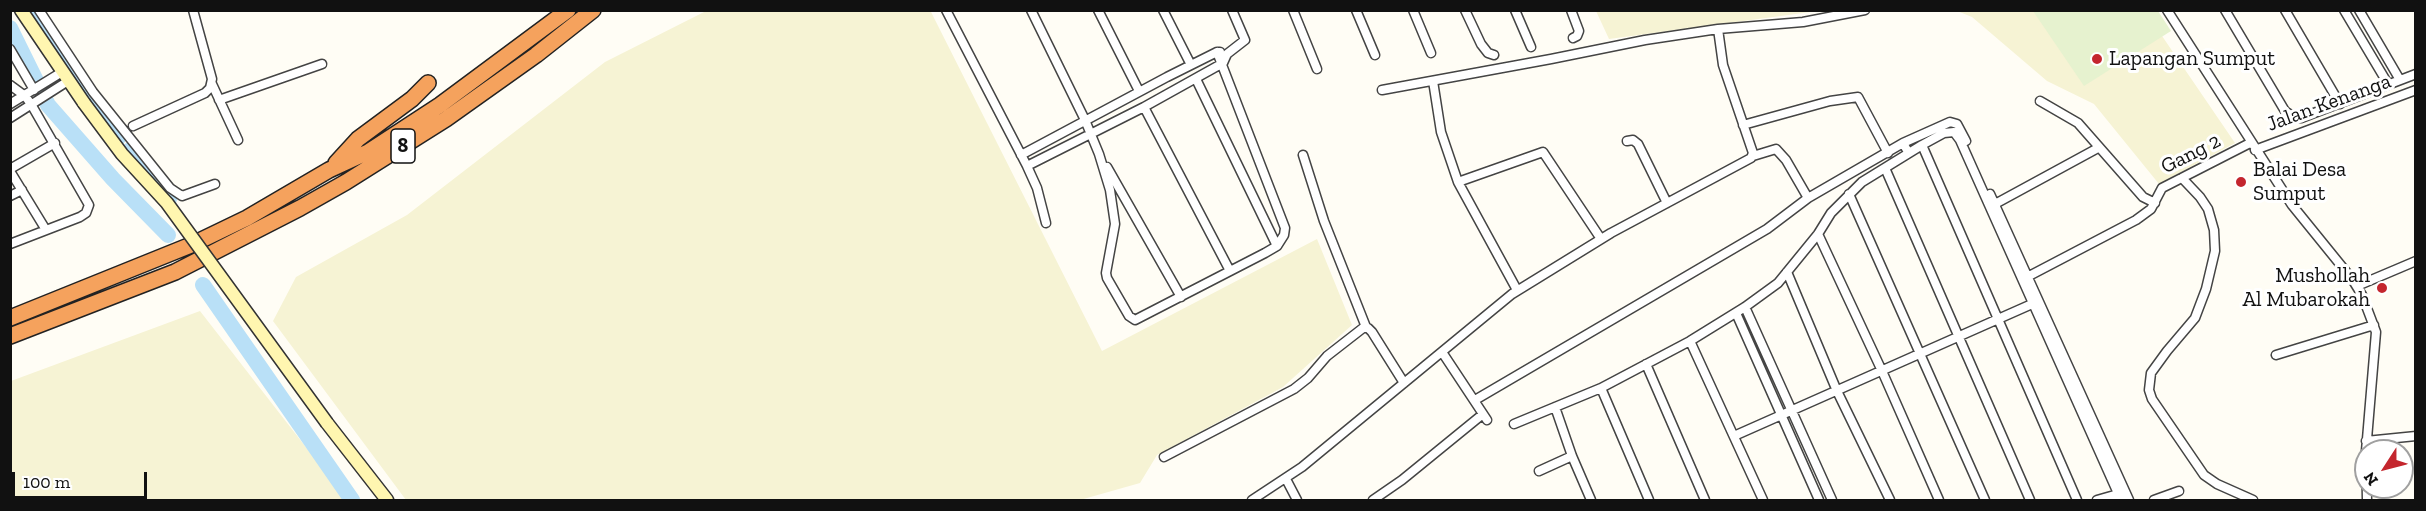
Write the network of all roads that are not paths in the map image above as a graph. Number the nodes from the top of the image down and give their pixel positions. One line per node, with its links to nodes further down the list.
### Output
1 (21, 10): 39 (street)
2 (39, 10): 39 (street)
3 (193, 10): 43 (street)
4 (568, 10): 82 (highway, 8)
5 (593, 10): 113 (highway, 8)
6 (946, 10): 76 (street)
7 (1031, 10): 60 (street)
8 (1098, 10): 50 (street)
9 (1163, 10): 34 (street)
10 (1232, 10): 28 (street)
11 (1293, 10): 35 (street)
12 (1356, 10): 31 (street)
13 (1413, 10): 29 (street)
14 (1465, 10): 30 (street)
15 (1515, 10): 25 (street)
16 (1571, 10): 24 (street)
17 (1865, 10): 23 (street)
18 (2167, 10): 71 (street)
19 (2225, 10): 57 (street)
20 (2285, 10): 57 (street)
21 (2344, 10): 44 (street)
22 (2359, 10): 40 (street)
23 (1718, 29): 41 (street); 62 (street)
24 (1573, 38)
25 (1531, 47)
26 (10, 49): 46 (street)
27 (1217, 52): 28 (street); 32 (street); 34 (street)
28 (1227, 54): 32 (street)
29 (1431, 54)
30 (1494, 55)
31 (1375, 56)
32 (1223, 63): 38 (street); 98 (street)
33 (322, 64): 53 (street)
34 (1191, 65): 37 (street)
35 (1317, 69)
36 (2415, 74): 40 (street)
37 (1167, 77): 49 (street); 50 (street)
38 (1196, 79): 49 (street); 98 (street)
39 (70, 80): 46 (street); 52 (street); 56 (street)
40 (2400, 80): 44 (street)
41 (1433, 81): 47 (street); 84 (street)
42 (428, 83): 82 (highway)
43 (212, 84): 53 (street); 63 (street)
44 (2388, 84): 57 (street)
45 (10, 85): 51 (street)
46 (35, 89): 51 (street)
47 (1382, 90)
48 (2415, 90): 71 (street, Jalan Kenanga)
49 (1174, 91): 58 (street)
50 (1139, 92): 60 (street)
51 (25, 96): 55 (street); 56 (street)
52 (86, 98): 61 (street); 141 (street, bridge)
53 (219, 100): 66 (street)
54 (2040, 101): 72 (street)
55 (10, 104)
56 (31, 104): 59 (street); 68 (street)
57 (2340, 104)
58 (1144, 107): 64 (street); 100 (street)
59 (10, 118)
60 (1085, 120): 64 (street); 76 (street)
61 (119, 124): 63 (street); 65 (street)
62 (1743, 125): 74 (street); 78 (street)
63 (133, 126): 65 (street)
64 (1091, 133): 75 (street); 79 (street)
65 (128, 137): 85 (street)
66 (238, 140)
67 (1627, 141): 90 (street)
68 (55, 143): 81 (street); 94 (street)
69 (1904, 143): 73 (street); 74 (street); 92 (street)
70 (1922, 145): 73 (street); 106 (street); 110 (street)
71 (2253, 146): 83 (street, Gang 2); 103 (street)
72 (2098, 148): 91 (street); 92 (street)
73 (1908, 152): 80 (street)
74 (1888, 153): 89 (street)
75 (1100, 154): 105 (street); 105 (street)
76 (1021, 155): 79 (street)
77 (1303, 155): 112 (street)
78 (1753, 156): 89 (street); 90 (street)
79 (1027, 166): 93 (street)
80 (1885, 168): 87 (street); 114 (street)
81 (10, 170): 86 (street)
82 (329, 170): 109 (highway, 8)
83 (2182, 178): 91 (street, Gang 2); 158 (street)
84 (1458, 182): 96 (street); 104 (street)
85 (215, 184)
86 (22, 190): 88 (street); 94 (street)
87 (1849, 194): 95 (street); 117 (street)
88 (10, 196)
89 (1808, 198): 124 (street)
90 (1667, 202): 96 (street)
91 (2155, 203): 102 (street, Gang 2)
92 (1995, 204): 102 (street)
93 (1046, 223)
94 (46, 230): 97 (street)
95 (1818, 234): 101 (street); 120 (street)
96 (1601, 239): 104 (street)
97 (10, 244)
98 (1277, 246): 100 (street)
99 (2415, 261): 103 (street)
100 (1230, 271): 105 (street)
101 (1787, 272): 107 (street); 123 (street)
102 (2029, 276): 156 (street)
103 (2357, 286): 111 (street)
104 (1518, 290): 116 (street)
105 (1181, 297)
106 (2032, 304): 110 (street); 140 (street)
107 (1745, 307): 108 (street); 126 (street)
108 (1736, 313): 115 (street); 127 (street)
109 (10, 318)
110 (1998, 319): 114 (street); 154 (street)
111 (2374, 325): 118 (street); 131 (street)
112 (1366, 327): 121 (street); 134 (street)
113 (10, 336)
114 (1960, 336): 117 (street); 153 (street)
115 (1690, 341): 119 (street); 129 (street)
116 (1442, 352): 121 (street); 124 (street)
117 (1920, 354): 120 (street); 152 (street)
118 (2276, 355)
119 (1646, 364): 122 (street); 147 (street)
120 (1882, 371): 123 (street); 151 (street)
121 (1404, 383): 136 (street)
122 (1601, 388): 125 (street); 146 (street)
123 (1837, 391): 126 (street); 150 (street)
124 (1475, 400): 144 (street)
125 (1555, 407): 128 (street); 133 (street)
126 (1794, 411): 127 (street); 137 (street)
127 (1783, 416): 129 (street); 139 (street)
128 (1514, 424)
129 (1734, 436): 148 (street)
130 (2415, 436): 132 (street)
131 (2366, 439)
132 (2386, 439)
133 (1572, 456): 135 (street); 145 (street)
134 (1164, 457)
135 (1539, 471)
136 (1286, 479): 142 (street); 143 (street)
137 (1827, 489): 139 (street); 149 (street)
138 (2179, 491): 157 (street)
139 (1817, 497)
140 (2119, 497): 155 (street)
141 (387, 501)
142 (1252, 501)
143 (1297, 501)
144 (1372, 501)
145 (1591, 501)
146 (1649, 501)
147 (1705, 501)
148 (1763, 501)
149 (1832, 501)
150 (1890, 501)
151 (1939, 501)
152 (1985, 501)
153 (2030, 501)
154 (2077, 501)
155 (2097, 501)
156 (2129, 501)
157 (2154, 501)
158 (2253, 501)

